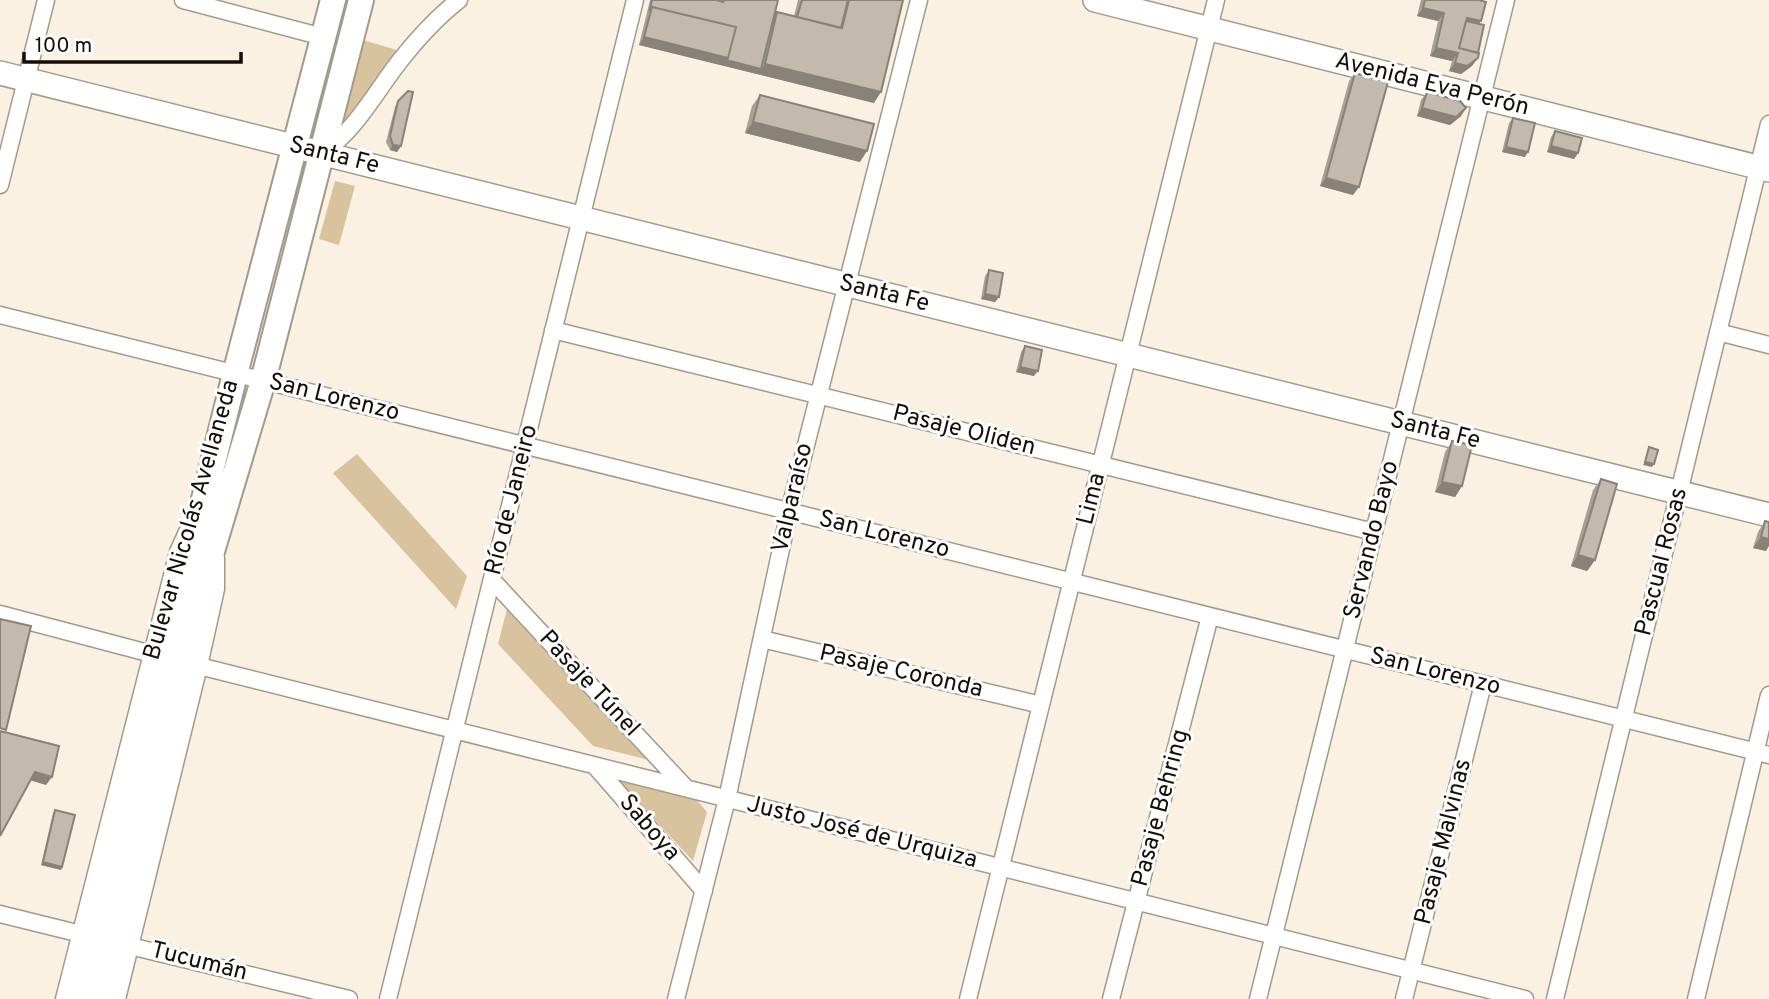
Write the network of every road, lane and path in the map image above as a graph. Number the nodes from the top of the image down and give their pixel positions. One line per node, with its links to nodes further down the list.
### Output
1 (47, 0): 14 (street)
2 (183, 0): 12 (street)
3 (332, 0): 12 (main road, Bulevar Nicolás Avellaneda)
4 (361, 0): 18 (main road, Bulevar Nicolás Avellaneda)
5 (459, 0): 18 (street)
6 (635, 0): 21 (street, Río de Janeiro)
7 (919, 0): 22 (street, Valparaíso)
8 (1095, 0): 11 (main road, Avenida Eva Perón)
9 (1216, 0): 11 (street, Lima)
10 (1506, 0): 15 (street, Servando Bayo)
11 (1210, 28): 15 (main road, Avenida Eva Perón); 27 (street, Lima)
12 (323, 37): 17 (main road, Bulevar Nicolás Avellaneda)
13 (0, 73): 14 (main road, Santa Fe)
14 (27, 79): 17 (main road, Santa Fe); 20 (street)
15 (1482, 98): 19 (main road, Avenida Eva Perón); 31 (street, Servando Bayo)
16 (1769, 124): 19 (street, Pascual Rosas)
17 (296, 147): 18 (main road, Santa Fe); 28 (main road, Bulevar Nicolás Avellaneda)
18 (322, 153): 21 (main road, Santa Fe); 29 (main road, Bulevar Nicolás Avellaneda)
19 (1764, 169): 25 (street, Pascual Rosas)
20 (0, 185)
21 (581, 218): 22 (main road, Santa Fe); 24 (street, Río de Janeiro)
22 (846, 284): 27 (main road, Santa Fe); 30 (street, Valparaíso)
23 (0, 316): 28 (street, San Lorenzo)
24 (554, 330): 30 (street, Pasaje Oliden); 32 (street, Río de Janeiro)
25 (1718, 332): 26 (street); 34 (street, Pascual Rosas)
26 (1769, 345)
27 (1128, 355): 31 (main road, Santa Fe); 33 (street, Lima)
28 (235, 374): 29 (street, San Lorenzo); 35 (main road, Bulevar Nicolás Avellaneda)
29 (262, 381): 32 (street, San Lorenzo); 39 (main road, Bulevar Nicolás Avellaneda)
30 (818, 395): 33 (street, Pasaje Oliden); 36 (street, Valparaíso)
31 (1401, 423): 34 (main road, Santa Fe); 38 (street, Servando Bayo)
32 (525, 446): 36 (street, San Lorenzo); 40 (street, Río de Janeiro)
33 (1101, 465): 38 (street, Pasaje Oliden); 41 (street, Lima)
34 (1679, 492): 37 (main road, Santa Fe); 52 (street, Pascual Rosas)
35 (205, 495): 42 (main road); 47 (street, Bulevar Nicolás Avellaneda)
36 (789, 512): 41 (street, San Lorenzo); 45 (street, Valparaíso)
37 (1769, 514)
38 (1374, 532): 46 (street, Servando Bayo)
39 (216, 538): 42 (main road); 48 (street, Bulevar Nicolás Avellaneda)
40 (492, 580): 53 (street, Río de Janeiro); 56 (street, Pasaje Túnel)
41 (1072, 582): 44 (street, San Lorenzo); 51 (street, Lima)
42 (189, 596): 67 (main road); 68 (main road)
43 (0, 614): 47 (street)
44 (1210, 616): 46 (street, San Lorenzo); 60 (street, Pasaje Behring)
45 (762, 639): 51 (street, Pasaje Coronda); 57 (street, Valparaíso)
46 (1345, 650): 49 (street, San Lorenzo); 63 (street, Servando Bayo)
47 (152, 653): 62 (street, Bulevar Nicolás Avellaneda)
48 (199, 666): 53 (street, Justo José de Urquiza); 64 (street, Bulevar Nicolás Avellaneda)
49 (1483, 684): 52 (street, San Lorenzo); 65 (street, Pasaje Malvinas)
50 (1769, 695): 54 (street)
51 (1041, 705): 58 (street, Lima)
52 (1623, 719): 54 (street, San Lorenzo); 78 (street, Pascual Rosas)
53 (454, 730): 55 (street, Justo José de Urquiza); 71 (street, Río de Janeiro)
54 (1762, 754): 79 (street)
55 (594, 765): 56 (street, Justo José de Urquiza); 59 (street, Saboya)
56 (687, 789): 57 (street, Justo José de Urquiza)
57 (727, 799): 58 (street, Justo José de Urquiza); 59 (street, Valparaíso)
58 (1000, 867): 60 (street, Justo José de Urquiza); 73 (street, Lima)
59 (704, 891): 72 (street, Valparaíso)
60 (1136, 901): 63 (street, Justo José de Urquiza); 74 (street, Pasaje Behring)
61 (0, 914): 62 (street)
62 (80, 934): 66 (street, Bulevar Nicolás Avellaneda)
63 (1274, 936): 65 (street, Justo José de Urquiza); 75 (street, Servando Bayo)
64 (130, 946): 69 (street, Bulevar Nicolás Avellaneda); 70 (street, Tucumán)
65 (1412, 970): 76 (street, Pasaje Malvinas); 77 (street, Justo José de Urquiza)
66 (64, 999)
67 (80, 999)
68 (98, 999)
69 (117, 999)
70 (349, 999)
71 (388, 999)
72 (676, 999)
73 (968, 999)
74 (1111, 999)
75 (1258, 999)
76 (1404, 999)
77 (1525, 999)
78 (1555, 999)
79 (1696, 999)

